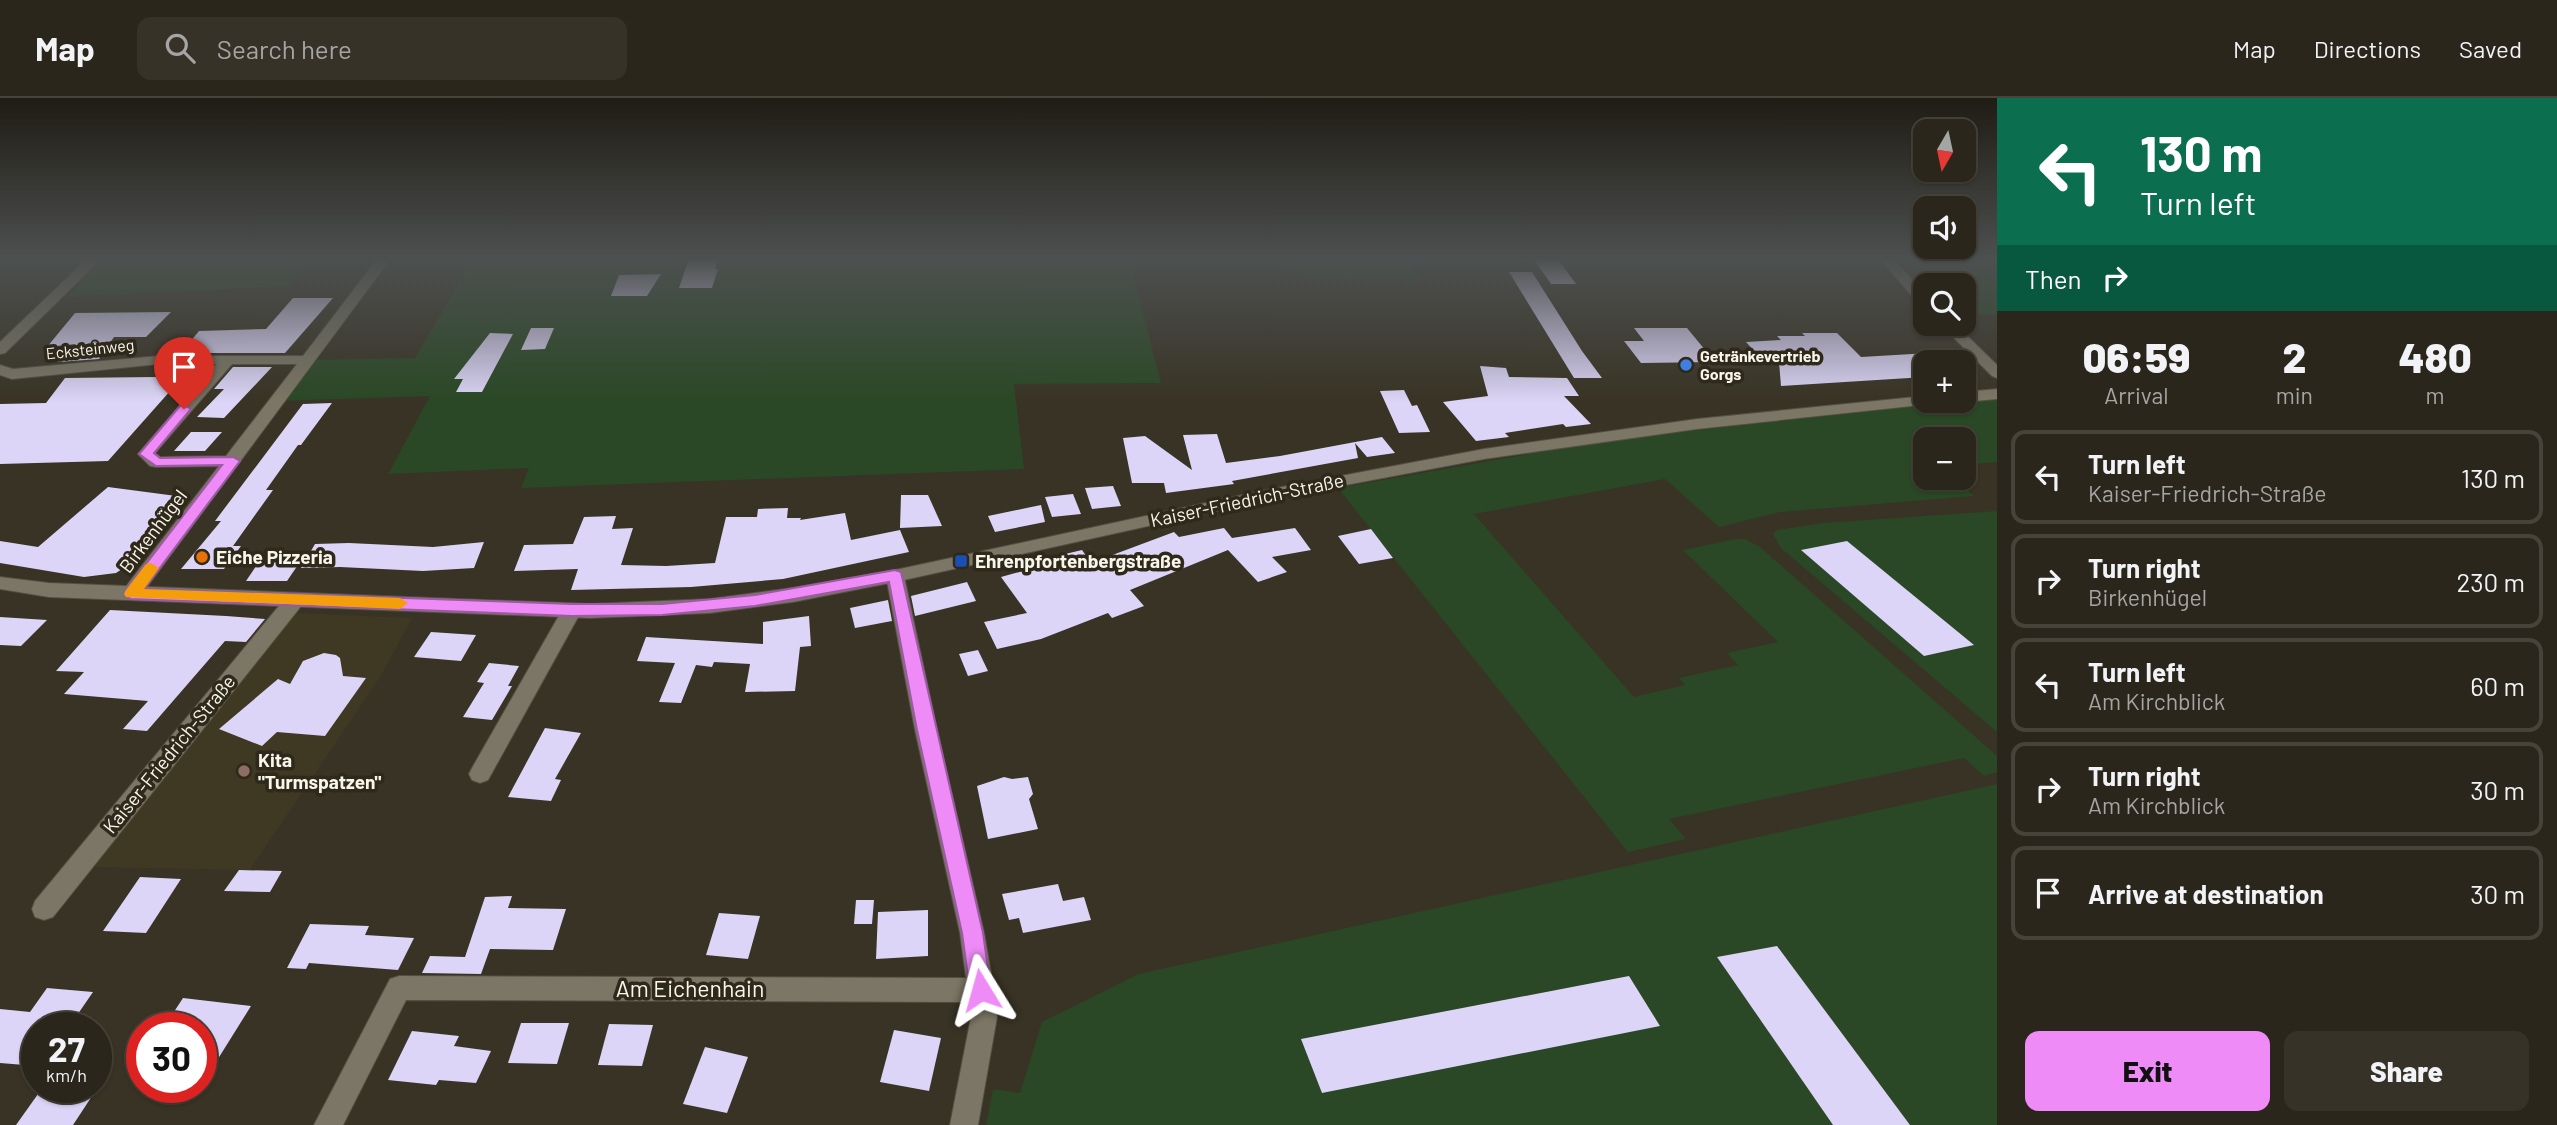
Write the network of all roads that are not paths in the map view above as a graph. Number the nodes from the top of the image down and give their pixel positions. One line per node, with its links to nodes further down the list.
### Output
1 (47, 306): 4 (street, Ecksteinweg)
2 (349, 306): 6 (street, Birkenhügel)
3 (1959, 336): 8 (street)
4 (0, 351)
5 (228, 360): 6 (street, Ecksteinweg); 7 (street, Ecksteinweg); 12 (street)
6 (309, 360): 12 (street, Birkenhügel)
7 (0, 370)
8 (1997, 373)
9 (1997, 394): 10 (street)
10 (1976, 396)
11 (1913, 402): 13 (street, Kaiser-Friedrich-Straße)
12 (233, 461): 15 (street, Birkenhügel)
13 (895, 576): 17 (street, Kaiser-Friedrich-Straße); 20 (street)
14 (0, 583): 15 (street, Kaiser-Friedrich-Straße)
15 (131, 594): 16 (street, Kaiser-Friedrich-Straße)
16 (295, 600): 17 (street, Kaiser-Friedrich-Straße); 19 (street, Kaiser-Friedrich-Straße)
17 (572, 610): 18 (street)
18 (480, 774)
19 (44, 909)
20 (981, 990): 21 (street, Am Eichenhain); 22 (street)
21 (328, 1125)
22 (964, 1125)

